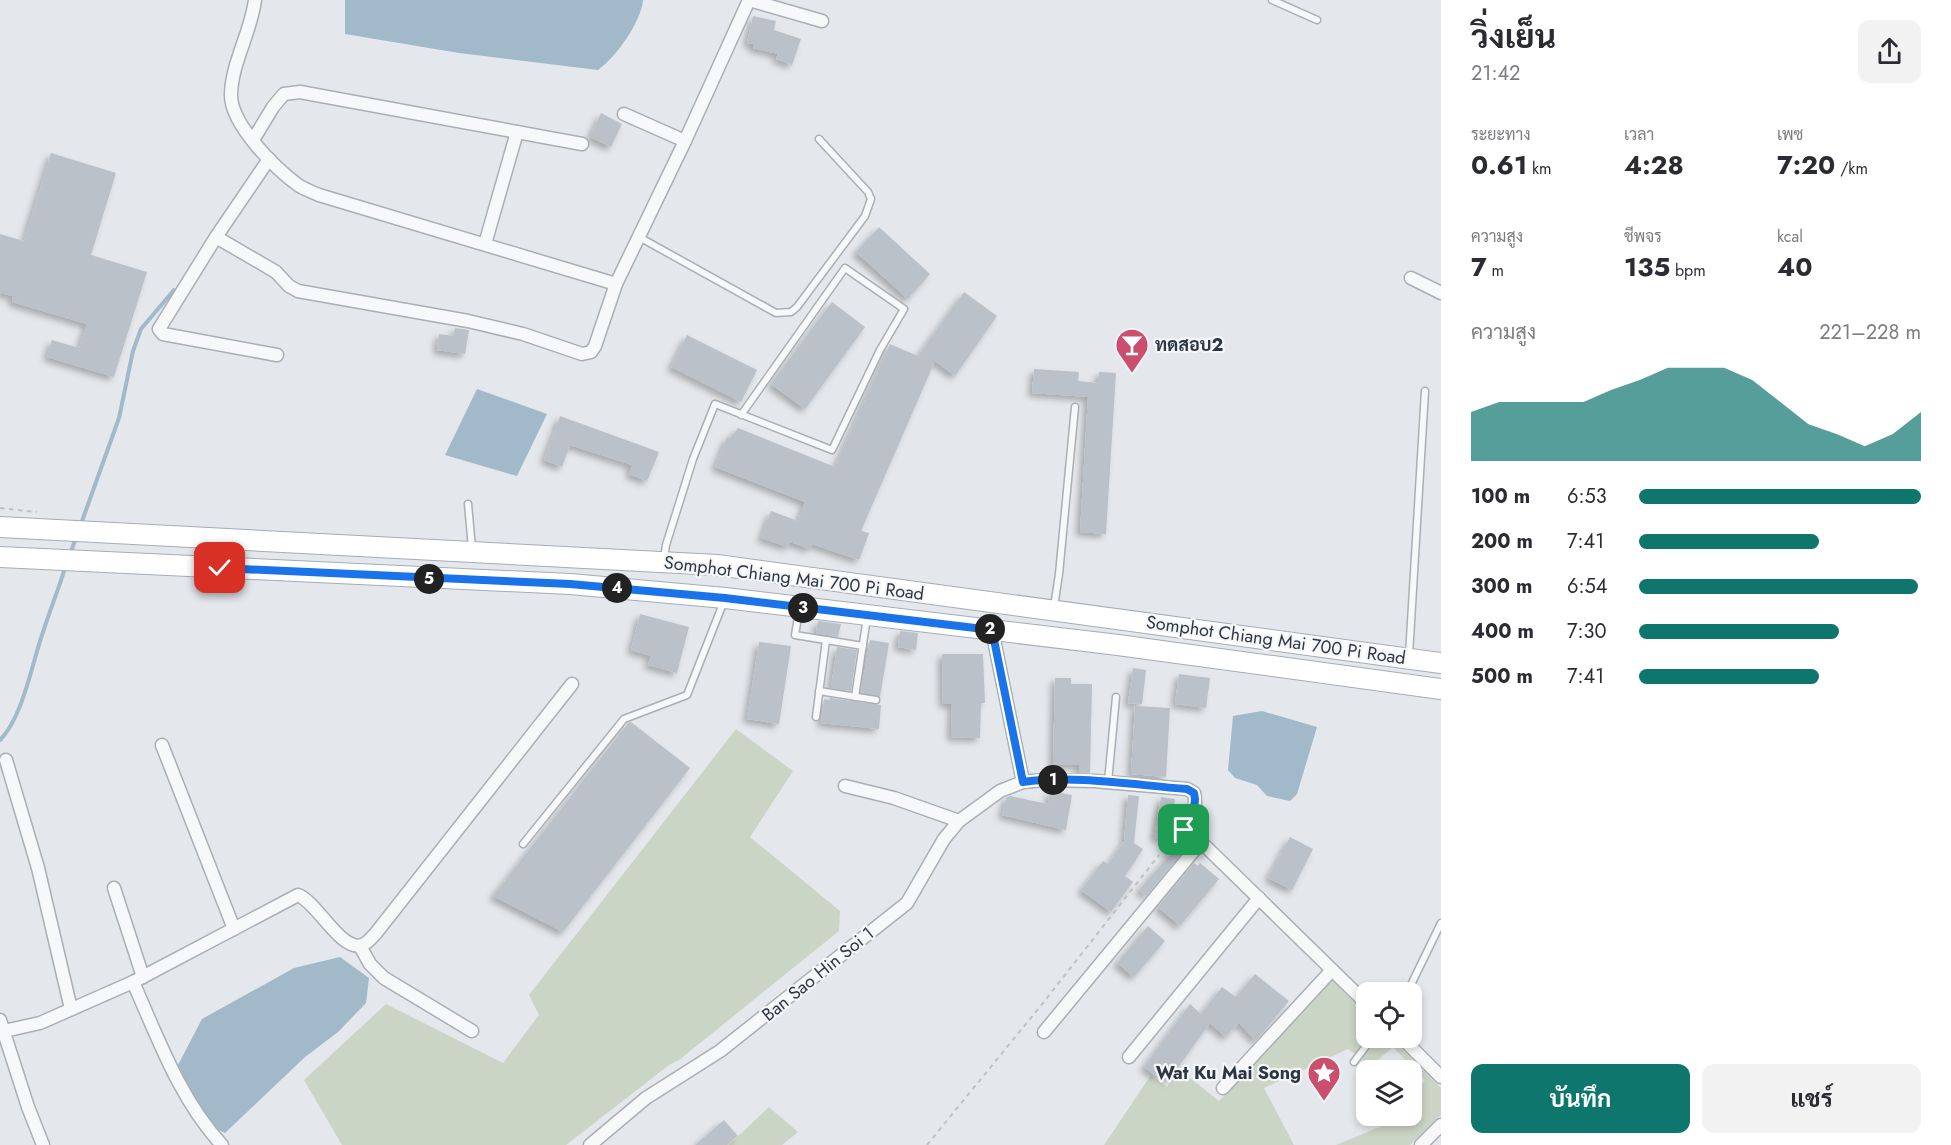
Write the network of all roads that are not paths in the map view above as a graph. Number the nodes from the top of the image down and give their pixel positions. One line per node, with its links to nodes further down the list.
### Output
1 (255, 0): 9 (street)
2 (749, 0): 5 (street); 10 (street)
3 (1272, 0): 4 (lane)
4 (1317, 20)
5 (822, 21)
6 (624, 114): 10 (street)
7 (517, 132): 9 (street); 11 (street); 15 (street)
8 (819, 139): 14 (lane)
9 (253, 140): 12 (street)
10 (685, 141): 14 (street)
11 (582, 144)
12 (269, 159): 13 (street); 15 (street)
13 (216, 237): 17 (street); 19 (street)
14 (639, 237): 17 (street)
15 (486, 244): 17 (street)
16 (1411, 278): 18 (street)
17 (616, 284)
18 (1441, 292)
19 (278, 354)
20 (1425, 391): 35 (lane)
21 (1075, 407): 30 (lane)
22 (741, 415): 22 (lane); 27 (lane)
23 (468, 504): 25 (lane)
24 (0, 527): 25 (main road, Somphot Chiang Mai 700 Pi Road)
25 (472, 552): 27 (main road, Somphot Chiang Mai 700 Pi Road)
26 (0, 558): 28 (main road, Somphot Chiang Mai 700 Pi Road)
27 (664, 562): 30 (main road, Somphot Chiang Mai 700 Pi Road)
28 (725, 598): 29 (main road, Somphot Chiang Mai 700 Pi Road); 52 (lane)
29 (799, 608): 31 (main road, Somphot Chiang Mai 700 Pi Road); 33 (lane)
30 (1054, 610): 35 (main road, Somphot Chiang Mai 700 Pi Road)
31 (867, 616): 32 (main road, Somphot Chiang Mai 700 Pi Road); 34 (lane)
32 (992, 630): 38 (main road, Somphot Chiang Mai 700 Pi Road); 46 (street)
33 (826, 640): 34 (lane); 39 (lane)
34 (863, 646): 40 (lane)
35 (1409, 658): 36 (main road, Somphot Chiang Mai 700 Pi Road)
36 (1441, 663)
37 (572, 684): 58 (street)
38 (1441, 689)
39 (819, 691): 40 (lane); 43 (lane)
40 (855, 697): 42 (lane)
41 (1116, 697): 47 (lane)
42 (876, 700)
43 (816, 717)
44 (162, 745): 57 (street)
45 (6, 760): 63 (street)
46 (1023, 782): 47 (street); 49 (street, Ban Sao Hin Soi 1)
47 (1108, 782): 50 (street)
48 (845, 786): 49 (street)
49 (959, 821): 76 (street, Ban Sao Hin Soi 1)
50 (1192, 830): 51 (street); 53 (street)
51 (1201, 842): 55 (street); 66 (street)
52 (523, 844)
53 (1166, 845)
54 (114, 888): 60 (street)
55 (1259, 898): 59 (street); 69 (street)
56 (1441, 923): 61 (lane)
57 (234, 929): 58 (street); 60 (street)
58 (360, 946): 65 (street)
59 (1332, 969): 62 (street); 72 (street)
60 (138, 980): 63 (street); 75 (street)
61 (1412, 982)
62 (1356, 993)
63 (71, 1010): 64 (street)
64 (1, 1028): 74 (street)
65 (472, 1031)
66 (1044, 1032)
67 (1364, 1048): 70 (lane)
68 (1412, 1048): 71 (street)
69 (1130, 1057)
70 (1354, 1062)
71 (1441, 1077)
72 (1223, 1089)
73 (1441, 1125): 77 (street)
74 (43, 1145)
75 (222, 1145)
76 (590, 1145)
77 (1421, 1145)

